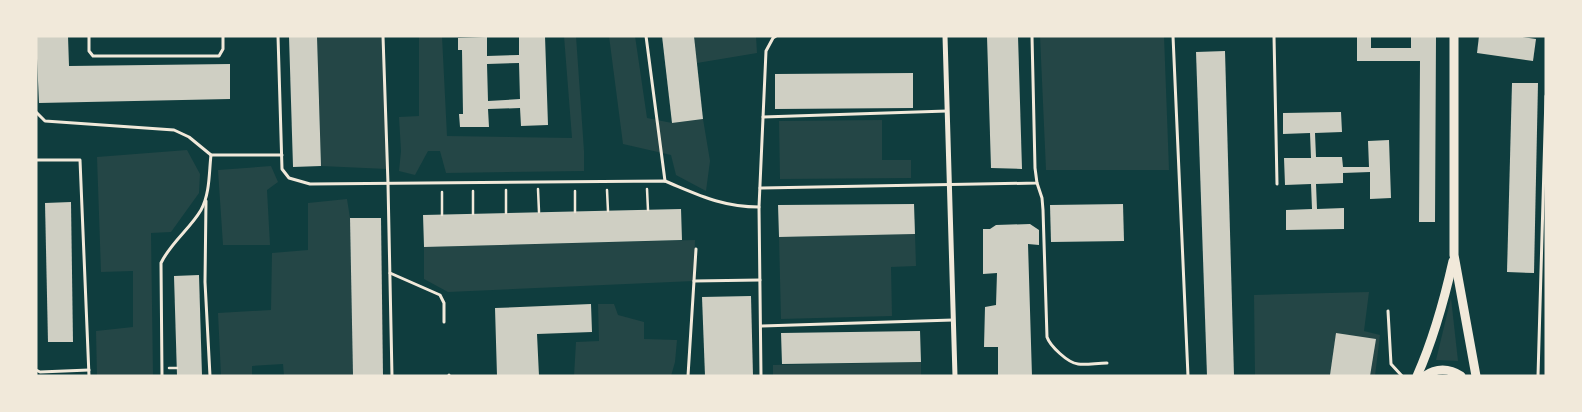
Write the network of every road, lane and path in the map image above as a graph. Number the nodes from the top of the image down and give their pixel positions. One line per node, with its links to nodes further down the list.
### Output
1 (89, 36): 2 (lane)
2 (223, 36)
3 (278, 36): 17 (lane)
4 (383, 36): 28 (lane)
5 (646, 36): 19 (lane)
6 (776, 36): 15 (lane)
7 (945, 36): 13 (street)
8 (1032, 36): 27 (lane)
9 (1173, 36): 60 (lane)
10 (1274, 36): 30 (lane)
11 (1454, 36): 42 (main road)
12 (1546, 96): 66 (lane)
13 (947, 111): 15 (lane); 29 (street)
14 (36, 112): 16 (lane)
15 (763, 117): 31 (lane)
16 (211, 155): 17 (lane); 32 (lane)
17 (282, 155): 28 (lane)
18 (36, 160): 51 (lane)
19 (665, 181): 23 (lane); 33 (lane)
20 (538, 182): 21 (lane); 26 (lane); 36 (path)
21 (574, 182): 22 (lane); 37 (path)
22 (607, 182): 23 (lane); 35 (path)
23 (647, 182): 34 (path)
24 (442, 183): 25 (lane); 28 (lane); 40 (path)
25 (472, 183): 26 (lane); 39 (path)
26 (506, 183): 38 (path)
27 (1037, 183): 29 (lane); 50 (lane)
28 (388, 184): 43 (lane)
29 (949, 184): 31 (lane); 47 (street)
30 (1277, 184)
31 (760, 188): 33 (lane)
32 (206, 198): 54 (lane); 55 (lane)
33 (759, 207): 44 (lane)
34 (648, 210)
35 (608, 211)
36 (539, 212)
37 (575, 212)
38 (506, 213)
39 (473, 214)
40 (442, 215)
41 (696, 248): 45 (lane)
42 (1454, 255): 62 (main road); 65 (main road)
43 (390, 273): 48 (lane); 56 (lane)
44 (760, 280): 45 (lane); 49 (lane)
45 (694, 281): 57 (lane)
46 (1388, 311): 61 (lane)
47 (953, 320): 49 (lane); 59 (street)
48 (444, 322)
49 (761, 326): 58 (lane)
50 (1107, 363)
51 (89, 370): 52 (lane); 53 (lane)
52 (39, 372)
53 (89, 376)
54 (162, 376)
55 (210, 376)
56 (392, 376)
57 (688, 376)
58 (761, 376)
59 (955, 376)
60 (1188, 376)
61 (1402, 376)
62 (1417, 376)
63 (1424, 376): 64 (main road)
64 (1461, 376)
65 (1476, 376)
66 (1538, 376)

